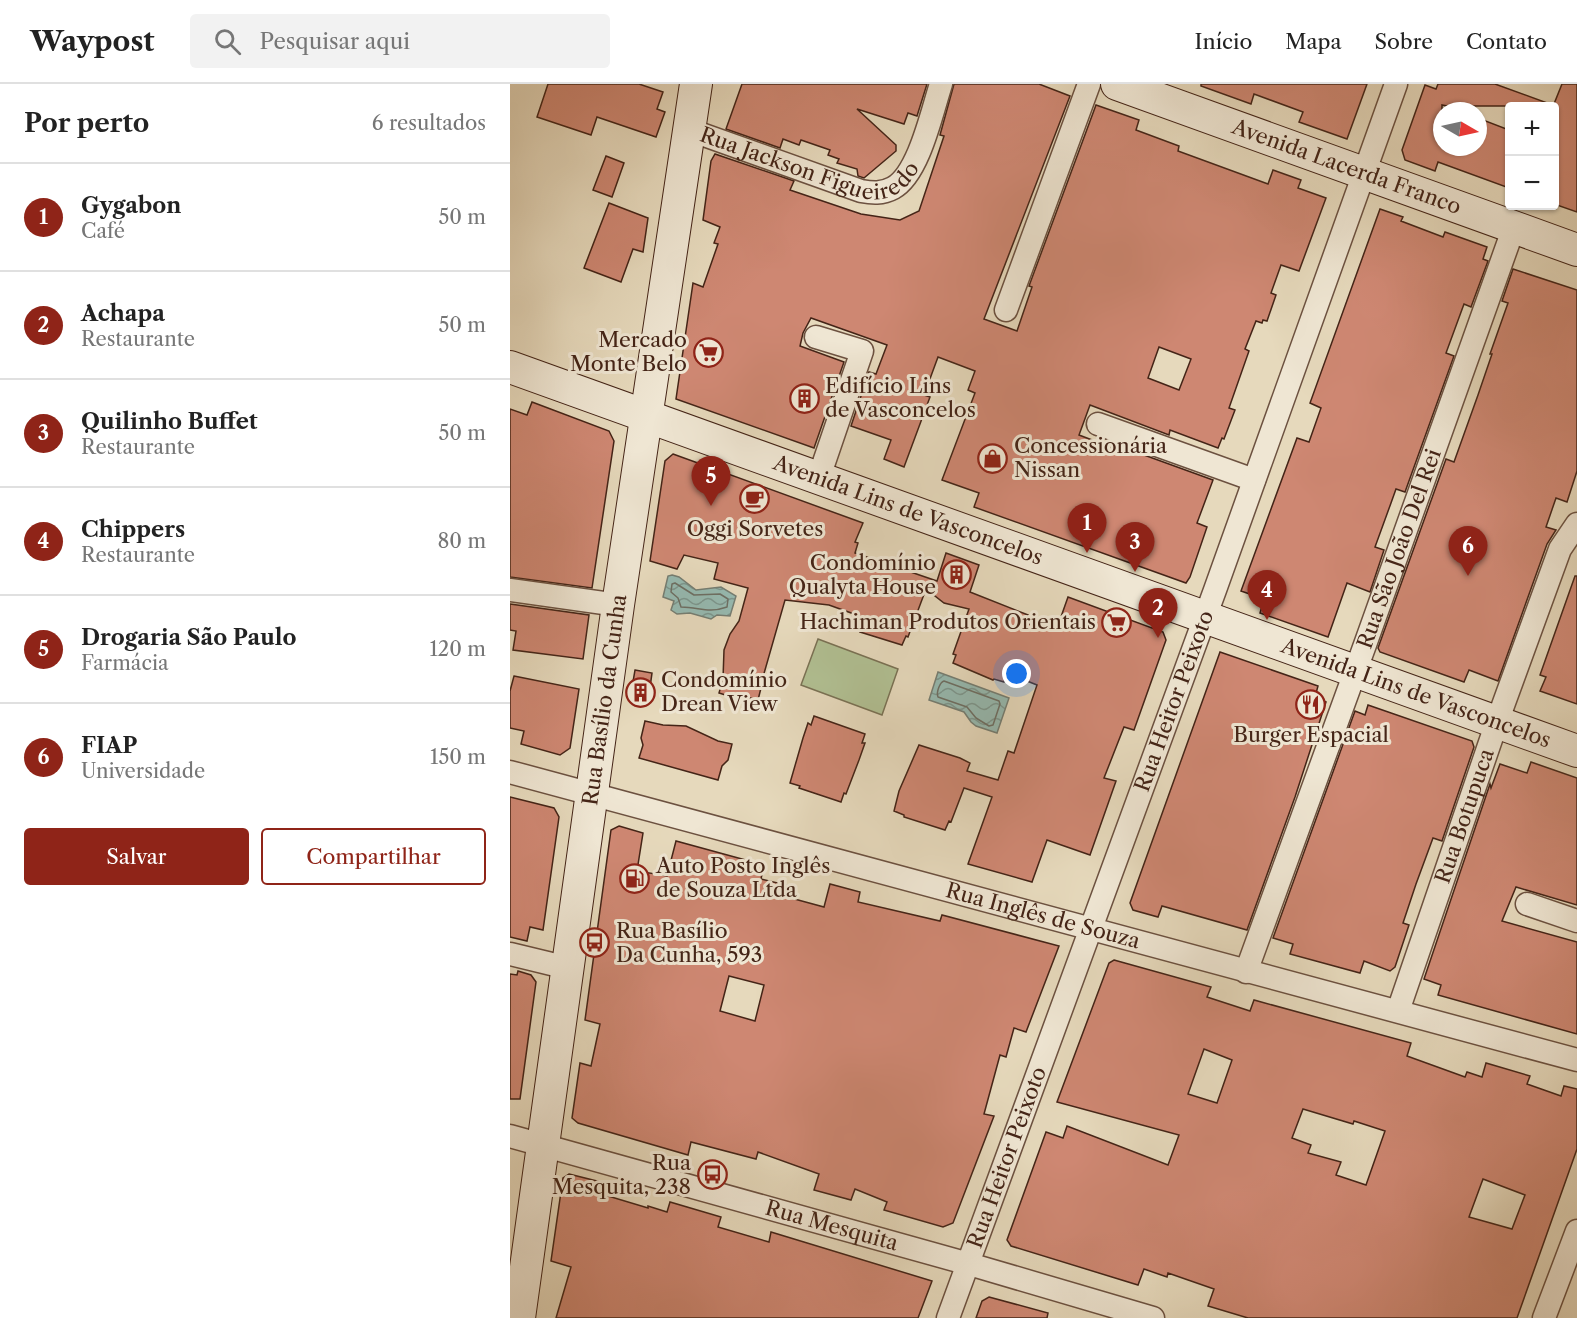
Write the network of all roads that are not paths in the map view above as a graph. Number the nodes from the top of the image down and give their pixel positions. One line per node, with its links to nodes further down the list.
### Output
1 (696, 84): 6 (street, Rua Basílio da Cunha)
2 (941, 84): 6 (street, Rua Jackson Figueiredo)
3 (1089, 84): 10 (street)
4 (1117, 84): 7 (street, Avenida Lacerda Franco)
5 (1396, 84): 7 (street, Rua Heitor Peixoto)
6 (690, 130): 13 (street, Rua Basílio da Cunha)
7 (1364, 173): 8 (street, Avenida Lacerda Franco); 16 (street, Rua Heitor Peixoto)
8 (1514, 227): 9 (street, Avenida Lacerda Franco); 21 (street, Rua São João Del Rei)
9 (1577, 250)
10 (1006, 310)
11 (816, 337): 15 (street)
12 (510, 367): 13 (street, Avenida Lins de Vasconcelos)
13 (647, 416): 15 (street, Avenida Lins de Vasconcelos); 19 (street, Rua Basílio da Cunha)
14 (1098, 424): 16 (street)
15 (819, 477): 20 (street, Avenida Lins de Vasconcelos)
16 (1254, 480): 20 (street, Rua Heitor Peixoto)
17 (1577, 524): 22 (street, Rua Botupuca)
18 (510, 590): 19 (street)
19 (618, 605): 25 (street, Rua Basílio da Cunha)
20 (1205, 617): 21 (street, Avenida Lins de Vasconcelos); 28 (street, Rua Heitor Peixoto)
21 (1356, 671): 22 (street, Avenida Lins de Vasconcelos); 31 (street, Rua São João Del Rei)
22 (1497, 722): 23 (street, Avenida Lins de Vasconcelos); 32 (street, Rua Botupuca)
23 (1577, 751)
24 (510, 772): 25 (street, Rua Inglês de Souza)
25 (593, 794): 28 (street, Rua Inglês de Souza); 30 (street, Rua Basílio da Cunha)
26 (1527, 904): 27 (street)
27 (1577, 921)
28 (1089, 929): 31 (street, Rua Inglês de Souza); 37 (street, Rua Heitor Peixoto)
29 (510, 954): 30 (street)
30 (568, 968): 35 (street, Rua Basílio da Cunha)
31 (1246, 972): 32 (street, Rua Inglês de Souza)
32 (1398, 1011): 33 (street, Rua Inglês de Souza)
33 (1577, 1060)
34 (510, 1136): 35 (street, Rua Mesquita)
35 (543, 1145): 37 (street, Rua Mesquita); 38 (street, Rua Basílio da Cunha)
36 (1577, 1231): 41 (street)
37 (969, 1264): 39 (street, Rua Heitor Peixoto); 40 (street, Rua Mesquita)
38 (519, 1318)
39 (948, 1318)
40 (1153, 1318)
41 (1544, 1318)

